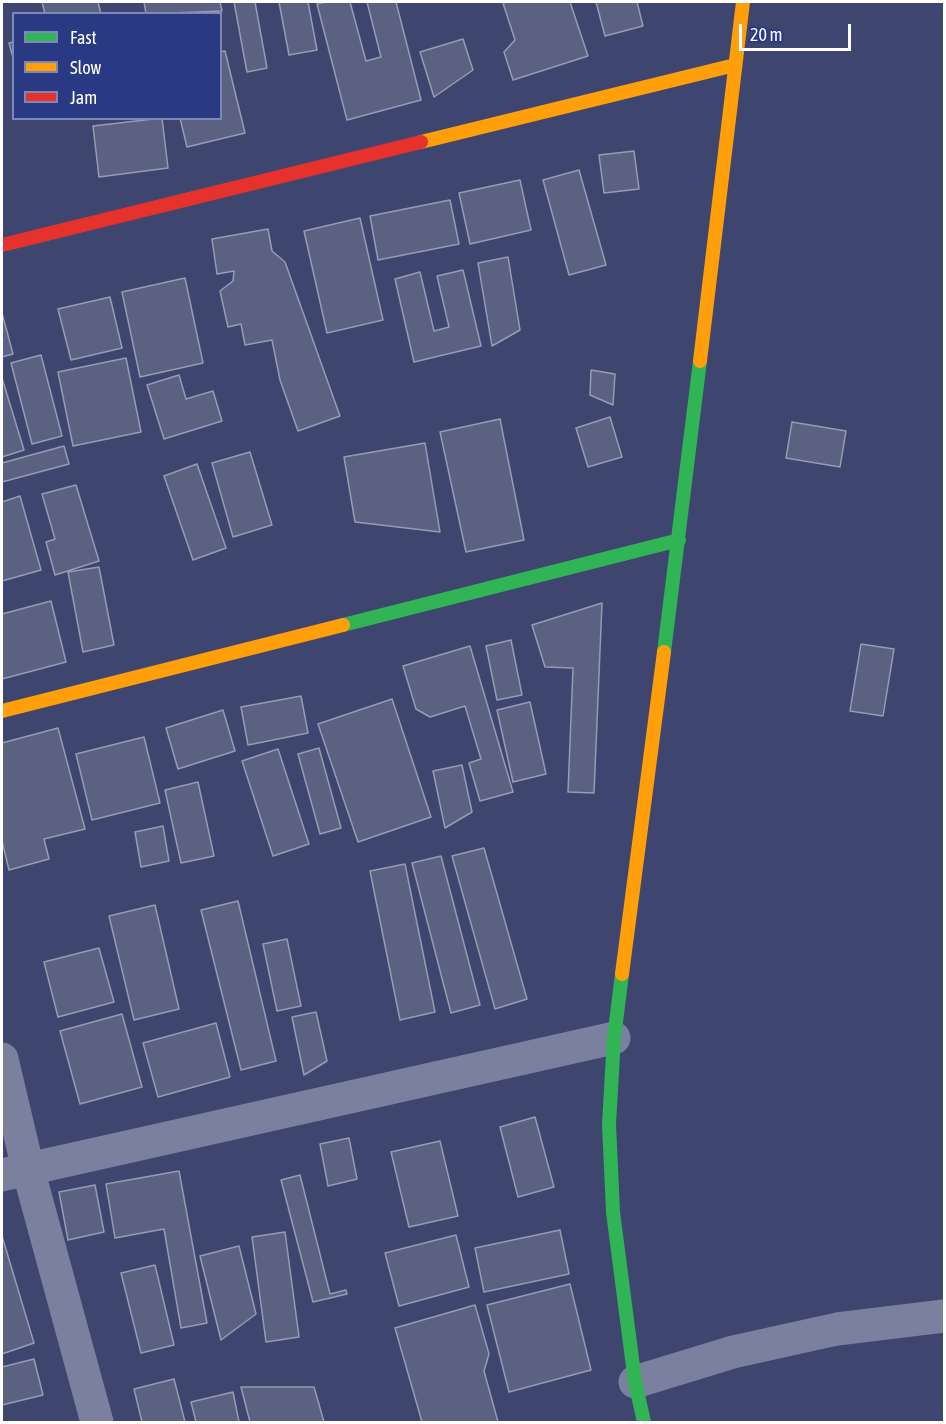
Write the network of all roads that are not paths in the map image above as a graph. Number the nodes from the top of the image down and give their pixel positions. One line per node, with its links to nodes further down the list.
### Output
1 (743, 2): 2 (street)
2 (735, 65): 3 (street); 4 (street)
3 (2, 245)
4 (679, 540): 5 (street); 6 (street)
5 (2, 711)
6 (614, 1038): 8 (street); 10 (street)
7 (2, 1059): 8 (street)
8 (15, 1172): 11 (street)
9 (945, 1316): 10 (street)
10 (635, 1382): 12 (street)
11 (97, 1422)
12 (644, 1422)

